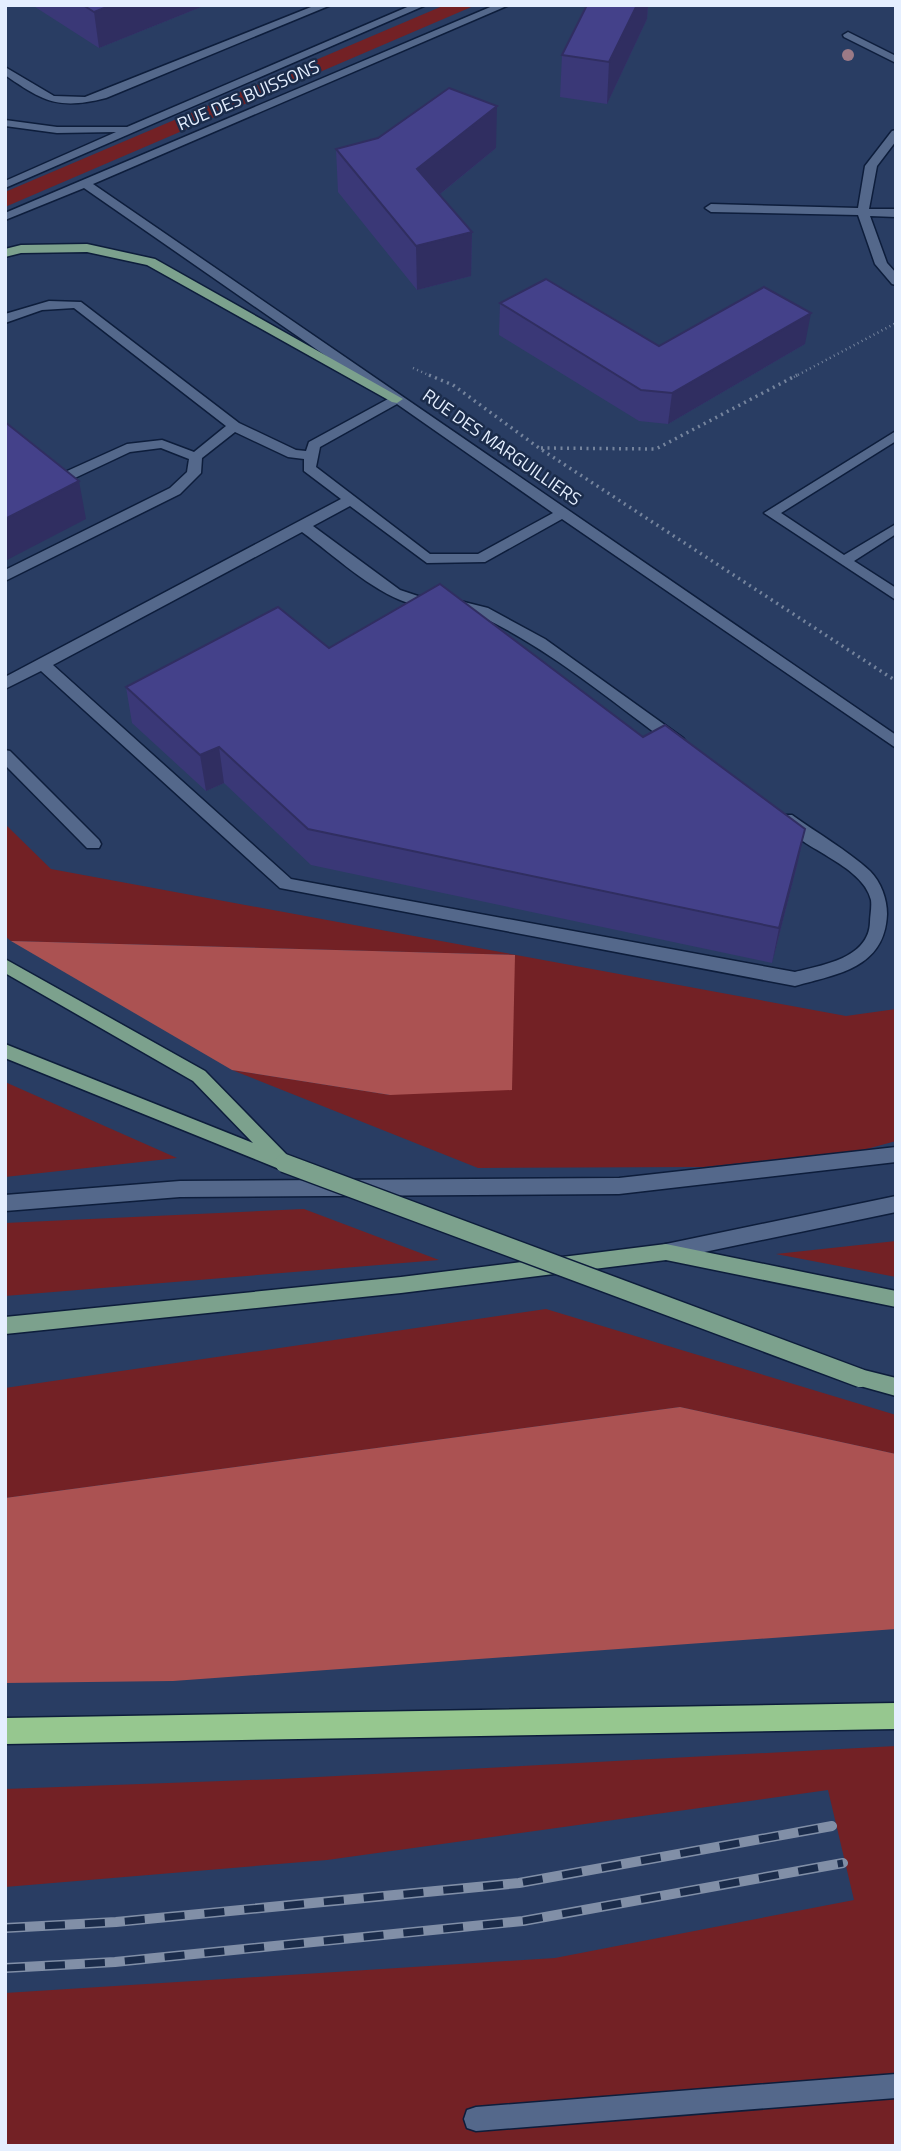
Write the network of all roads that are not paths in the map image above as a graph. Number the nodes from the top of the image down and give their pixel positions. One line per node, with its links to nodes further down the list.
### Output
1 (326, 5): 6 (street)
2 (421, 5): 8 (street, RUE DES BUISSONS)
3 (504, 5): 10 (street, RUE DES BUISSONS)
4 (848, 36): 5 (street)
5 (896, 61)
6 (5, 70)
7 (5, 123): 8 (street)
8 (132, 128): 11 (street, RUE DES BUISSONS)
9 (896, 133): 13 (street)
10 (85, 183): 15 (street, RUE DES BUISSONS); 19 (street, RUE DES MARGUILLIERS)
11 (5, 185)
12 (711, 208): 13 (street)
13 (863, 212): 14 (street); 17 (street)
14 (896, 213)
15 (5, 217)
16 (5, 253): 19 (main road)
17 (896, 281)
18 (5, 319): 20 (street)
19 (397, 399): 22 (street); 26 (street, RUE DES MARGUILLIERS)
20 (234, 426): 22 (street); 23 (street)
21 (896, 435): 29 (street)
22 (312, 456): 25 (street)
23 (196, 457): 24 (street); 30 (street)
24 (35, 466)
25 (352, 500): 26 (street); 27 (street)
26 (564, 513): 34 (street, RUE DES MARGUILLIERS)
27 (305, 527): 32 (street); 35 (street)
28 (896, 527): 29 (street)
29 (844, 561): 31 (street)
30 (5, 576)
31 (896, 595)
32 (43, 664): 33 (street); 37 (street)
33 (5, 684)
34 (896, 743)
35 (686, 747)
36 (5, 755): 38 (street)
37 (776, 812)
38 (93, 844)
39 (5, 965): 42 (main road)
40 (5, 1052): 42 (main road)
41 (896, 1154): 43 (street)
42 (284, 1163): 48 (main road, bridge)
43 (5, 1203)
44 (896, 1205): 45 (street)
45 (666, 1252): 46 (main road); 47 (main road)
46 (896, 1299)
47 (5, 1326)
48 (896, 1387)
49 (896, 1716): 50 (highway)
50 (5, 1731)
51 (896, 2086): 52 (street)
52 (476, 2119)

